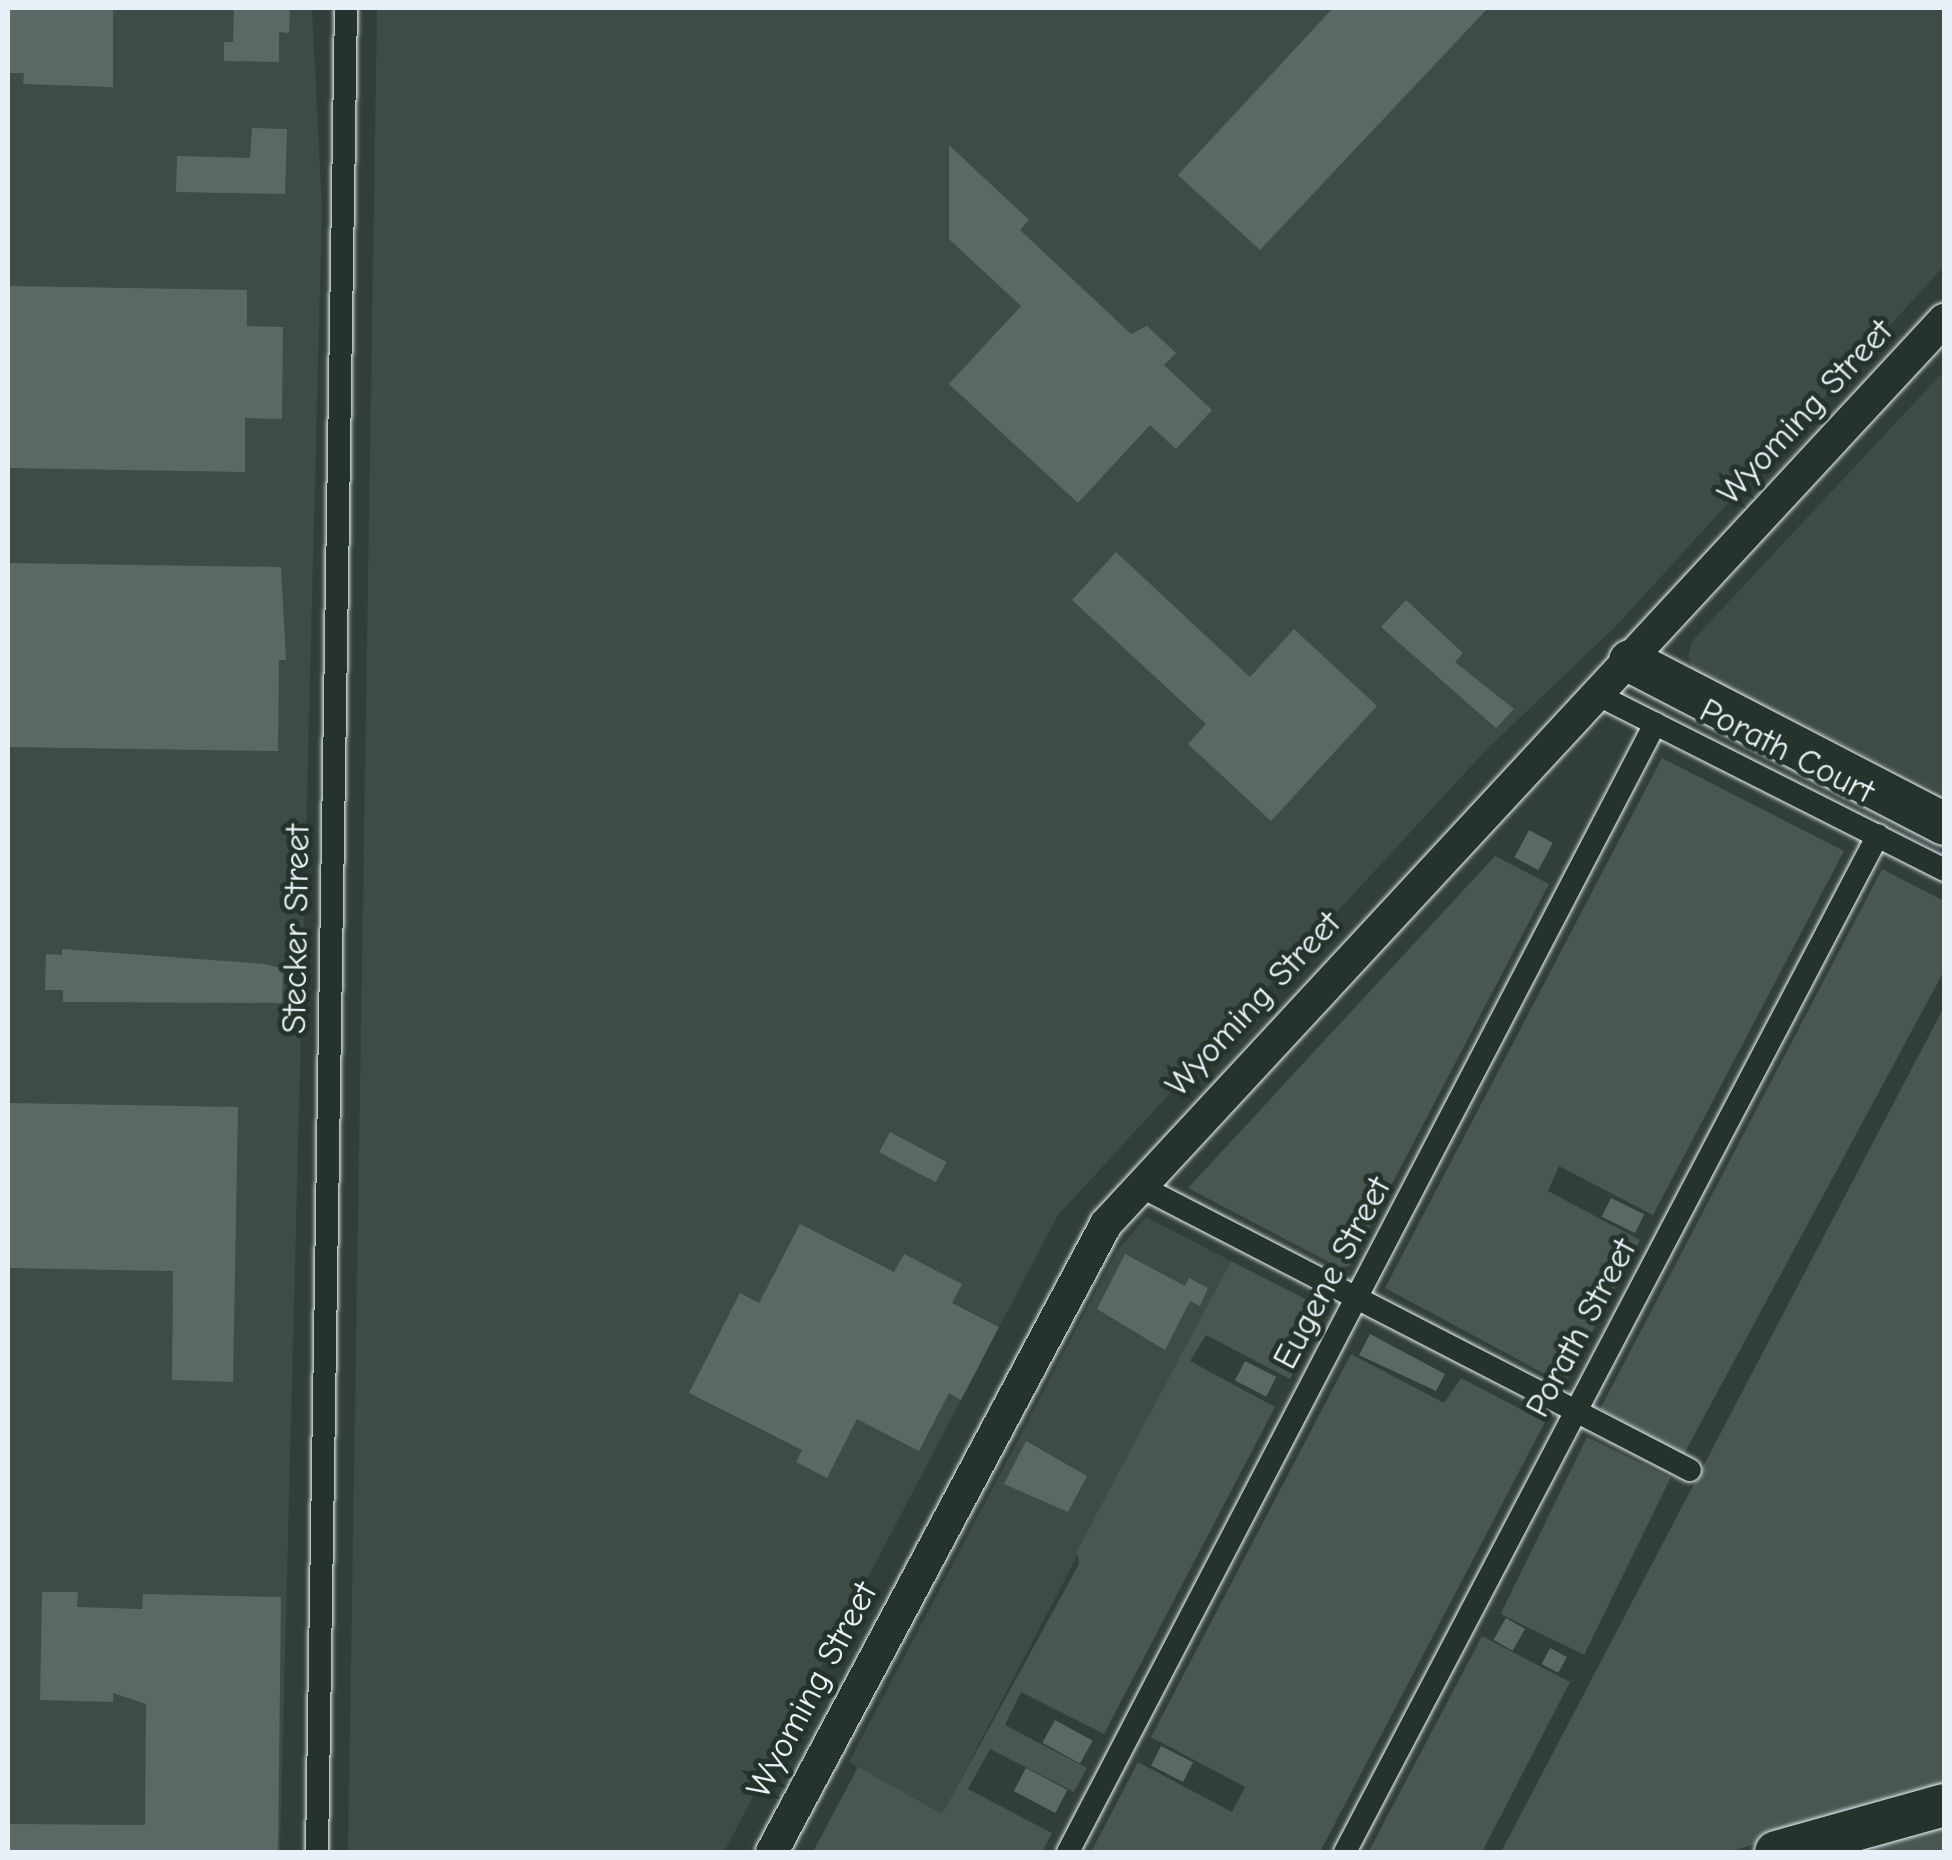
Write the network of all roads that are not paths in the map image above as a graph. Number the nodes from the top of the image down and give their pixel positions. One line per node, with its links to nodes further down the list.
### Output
1 (346, 8): 14 (street, Stecker Street)
2 (1944, 320): 3 (main road, Wyoming Street)
3 (1630, 661): 4 (main road, Wyoming Street); 6 (highway)
4 (1598, 695): 5 (street, Porath Court); 9 (main road, Wyoming Street)
5 (1656, 724): 7 (street, Porath Court); 10 (street, Eugene Street)
6 (1944, 824)
7 (1878, 835): 8 (street, Porath Court); 11 (street, Porath Street)
8 (1944, 870)
9 (1138, 1185): 10 (street); 15 (main road, Wyoming Street)
10 (1358, 1298): 11 (street); 16 (street, Eugene Street)
11 (1576, 1411): 12 (street); 17 (street, Porath Street)
12 (1690, 1470)
13 (1944, 1806): 18 (highway)
14 (316, 1852)
15 (772, 1852)
16 (1068, 1852)
17 (1346, 1852)
18 (1776, 1852)

